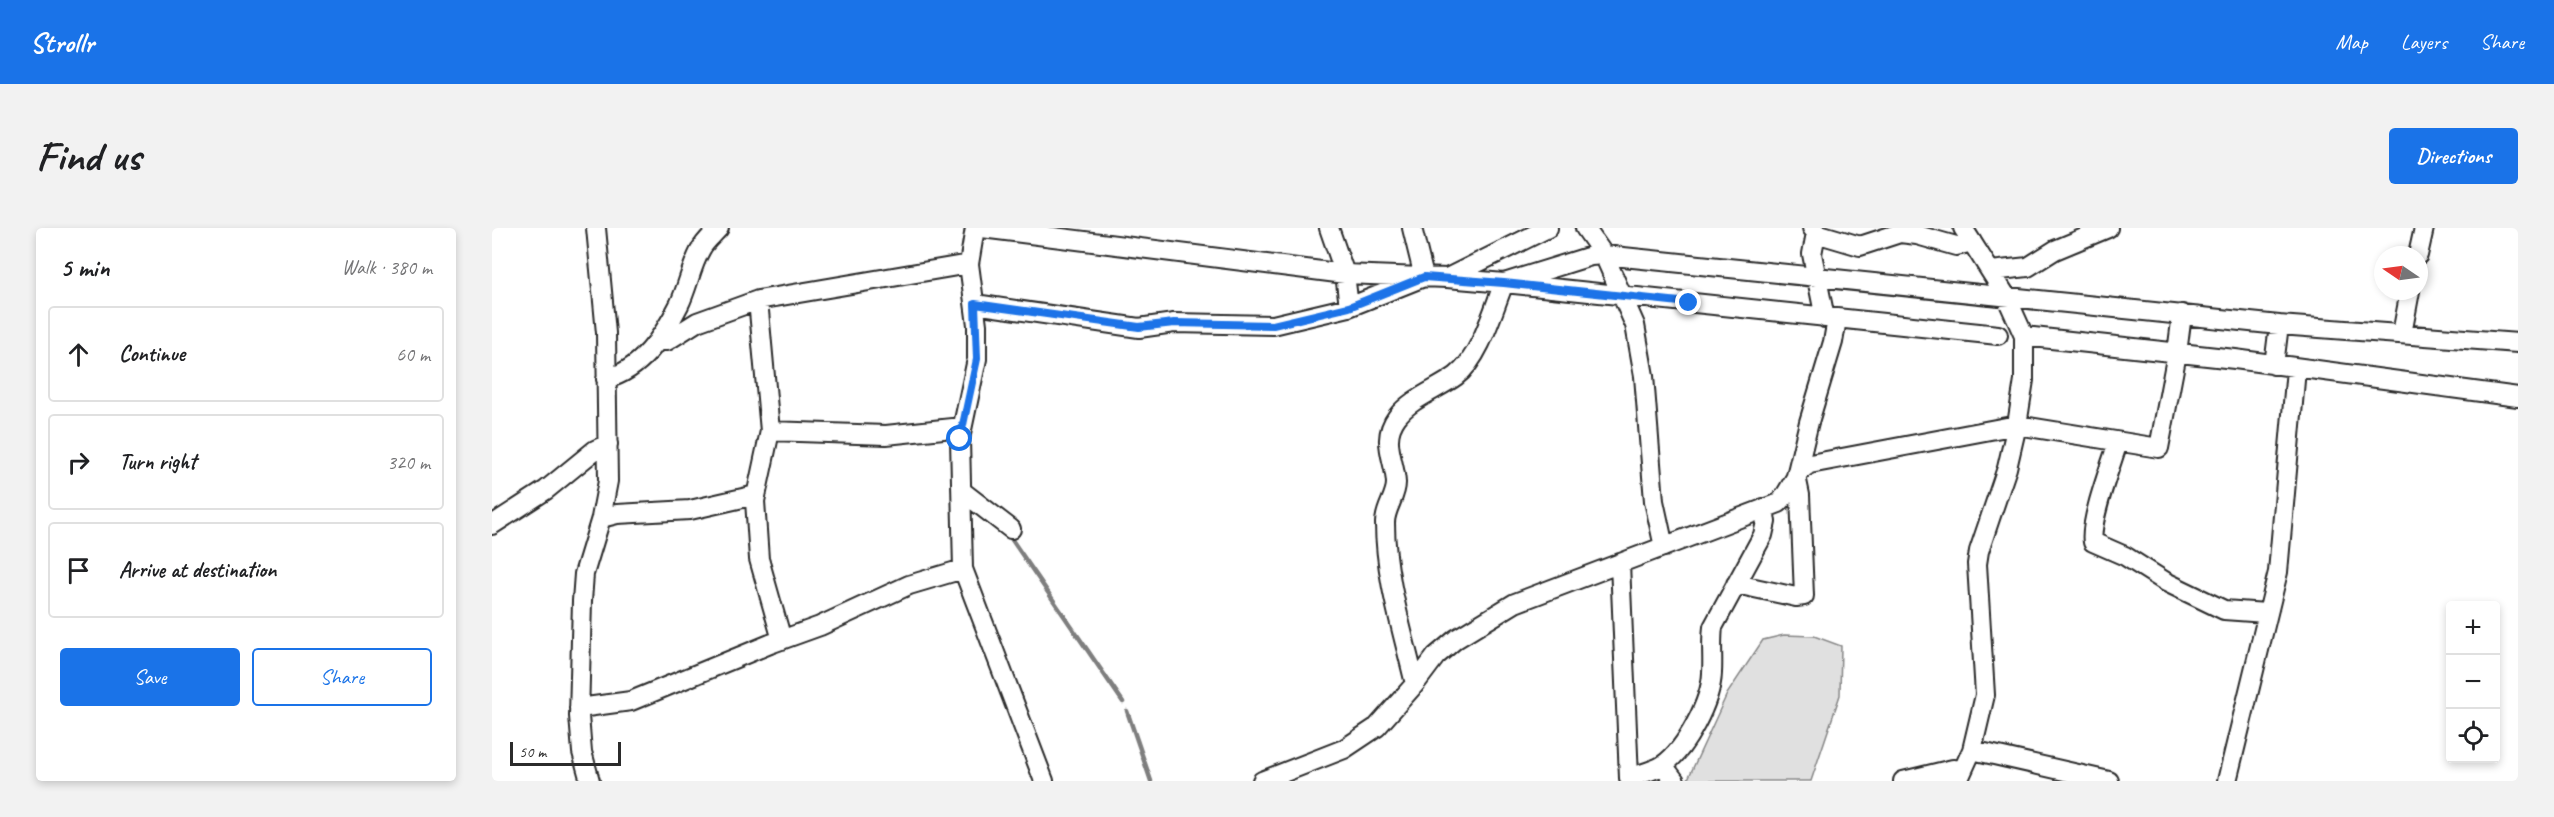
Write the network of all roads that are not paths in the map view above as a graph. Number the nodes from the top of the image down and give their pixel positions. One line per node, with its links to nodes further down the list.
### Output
1 (596, 228): 39 (street)
2 (719, 228): 34 (street)
3 (975, 228): 15 (street)
4 (982, 228): 17 (street)
5 (1329, 228): 17 (street)
6 (1412, 228): 18 (street)
7 (1548, 228): 19 (street)
8 (1585, 228): 14 (street)
9 (2108, 228): 16 (street)
10 (2424, 228): 13 (street)
11 (1814, 231): 12 (street); 20 (street)
12 (1968, 235): 16 (street)
13 (2420, 246)
14 (1604, 255): 20 (street); 21 (street); 22 (street)
15 (969, 264): 24 (street); 26 (street)
16 (1991, 270): 23 (street)
17 (1345, 274): 18 (street); 27 (street)
18 (1424, 277): 19 (street); 27 (street)
19 (1447, 278): 21 (street)
20 (1818, 278): 23 (street); 29 (street)
21 (1504, 283): 22 (street); 59 (street)
22 (1621, 296): 29 (street); 53 (street)
23 (2006, 296): 28 (street); 33 (street)
24 (758, 300): 34 (street); 43 (street)
25 (2408, 300): 31 (street)
26 (975, 304): 27 (street); 42 (street)
27 (1349, 307)
28 (2182, 314): 30 (street); 36 (street)
29 (1831, 318): 32 (street); 46 (street)
30 (2279, 325): 31 (street); 37 (street)
31 (2402, 334): 35 (street)
32 (1998, 335)
33 (2024, 336): 36 (street); 41 (street)
34 (658, 340): 39 (street)
35 (2518, 343)
36 (2177, 353): 37 (street); 44 (street)
37 (2274, 364): 38 (street)
38 (2296, 369): 40 (street); 57 (street)
39 (606, 379): 45 (street)
40 (2518, 397)
41 (2017, 425): 44 (street); 46 (street); 61 (street)
42 (962, 427): 43 (street); 47 (street)
43 (770, 431): 48 (street)
44 (2118, 442): 57 (street)
45 (608, 444): 50 (street); 51 (street)
46 (1796, 476): 49 (street); 56 (street)
47 (963, 492): 52 (street); 55 (street)
48 (756, 495): 50 (street); 58 (street)
49 (1764, 508): 53 (street); 56 (street)
50 (601, 518): 60 (street)
51 (492, 525)
52 (1011, 529)
53 (1664, 548): 54 (street)
54 (1620, 563): 59 (street); 64 (street)
55 (963, 569): 58 (street); 66 (street)
56 (1736, 584): 62 (street)
57 (2266, 613): 71 (street)
58 (782, 640): 60 (street)
59 (1415, 684): 67 (street)
60 (579, 708): 65 (street)
61 (1972, 750): 63 (street); 70 (street)
62 (1663, 765): 64 (street); 68 (street)
63 (1961, 776): 69 (street)
64 (1628, 780)
65 (590, 781)
66 (1044, 781)
67 (1262, 781)
68 (1675, 781)
69 (1903, 781)
70 (2109, 781)
71 (2227, 781)

